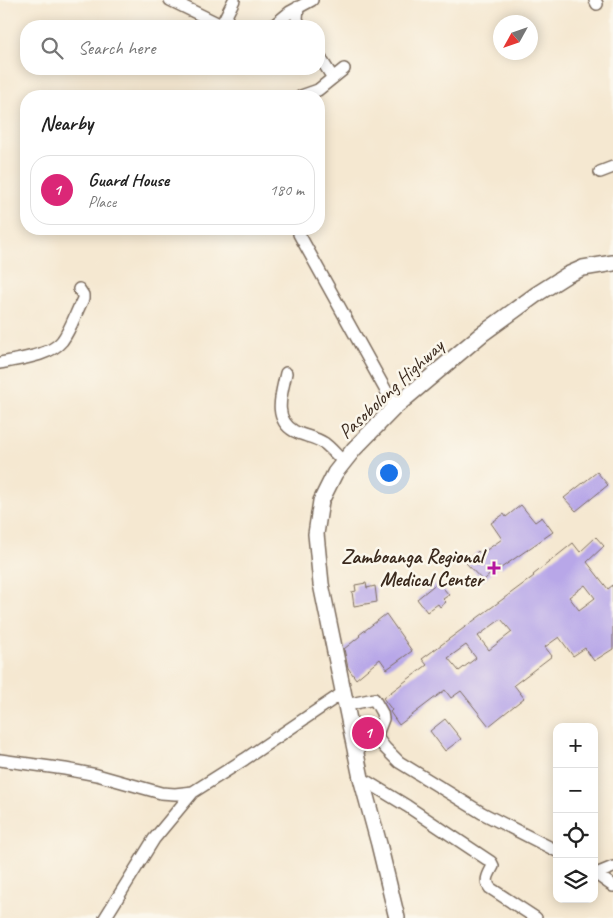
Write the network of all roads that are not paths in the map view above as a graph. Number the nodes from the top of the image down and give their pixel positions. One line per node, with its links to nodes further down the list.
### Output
1 (170, 0): 5 (street)
2 (234, 0): 6 (street)
3 (312, 0): 4 (street)
4 (298, 7): 7 (street); 8 (street)
5 (211, 20)
6 (224, 20)
7 (281, 20)
8 (297, 20)
9 (325, 65): 11 (street)
10 (344, 69): 11 (street)
11 (333, 78): 12 (street)
12 (318, 90)
13 (613, 167): 14 (street)
14 (600, 172)
15 (300, 235): 20 (street)
16 (613, 263): 20 (street, Pasobolong Highway)
17 (79, 289): 18 (street)
18 (0, 363)
19 (286, 373): 21 (street)
20 (395, 408): 21 (street, Pasobolong Highway)
21 (344, 462): 22 (street, Pasobolong Highway)
22 (345, 698): 24 (street, Pasobolong Highway); 25 (street); 26 (street)
23 (0, 760): 25 (street)
24 (361, 778): 32 (street, Pasobolong Highway); 33 (street)
25 (193, 792): 31 (street)
26 (553, 849)
27 (613, 867): 28 (street)
28 (598, 873)
29 (598, 876): 30 (street)
30 (613, 886)
31 (106, 918)
32 (397, 918)
33 (536, 918)

